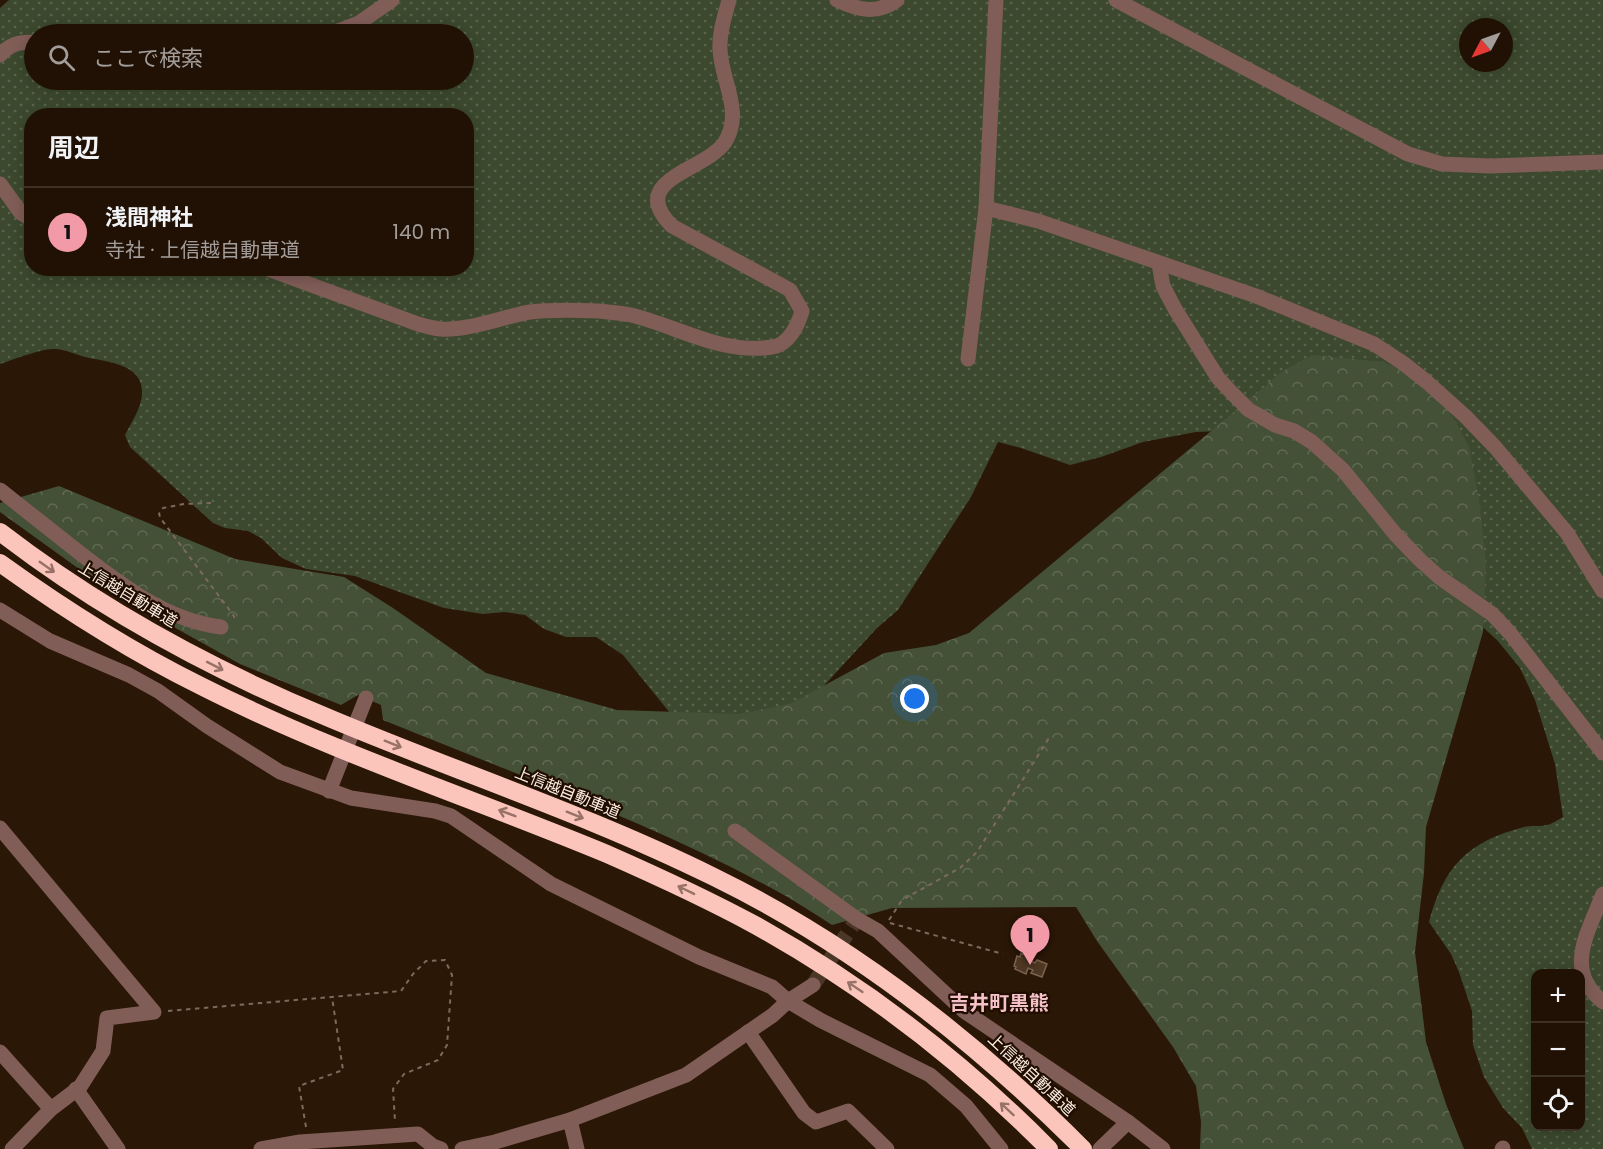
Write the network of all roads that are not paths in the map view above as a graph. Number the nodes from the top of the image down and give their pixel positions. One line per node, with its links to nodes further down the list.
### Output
1 (392, 0): 7 (street)
2 (729, 0): 15 (street)
3 (837, 0): 4 (street)
4 (897, 0)
5 (996, 0): 12 (street)
6 (1116, 0): 10 (street)
7 (356, 24)
8 (24, 44): 9 (street)
9 (0, 55)
10 (1603, 162)
11 (0, 184): 13 (street)
12 (986, 208): 14 (street); 16 (street)
13 (24, 215)
14 (1158, 264): 20 (street); 24 (street)
15 (287, 276)
16 (968, 359)
17 (0, 490): 22 (street)
18 (0, 532): 47 (highway, 上信越自動車道, one-way to 47)
19 (0, 563): 46 (highway, one-way to 19)
20 (1603, 591)
21 (0, 610): 25 (street)
22 (221, 627)
23 (366, 698): 25 (street)
24 (1603, 753)
25 (331, 788): 30 (street)
26 (0, 828): 34 (street)
27 (735, 831): 37 (street)
28 (1603, 894): 31 (street)
29 (813, 985): 30 (street)
30 (788, 1001): 32 (street); 45 (street)
31 (1603, 1002)
32 (748, 1032): 36 (street); 44 (street)
33 (0, 1052): 35 (street)
34 (76, 1089): 35 (street); 40 (street)
35 (51, 1109): 39 (street)
36 (570, 1120): 42 (street); 43 (street)
37 (1128, 1122): 48 (street); 49 (street)
38 (436, 1148): 41 (street)
39 (12, 1149)
40 (118, 1149)
41 (261, 1149)
42 (462, 1149)
43 (577, 1149)
44 (887, 1149)
45 (1001, 1149)
46 (1049, 1149)
47 (1083, 1149)
48 (1100, 1149)
49 (1163, 1149)

